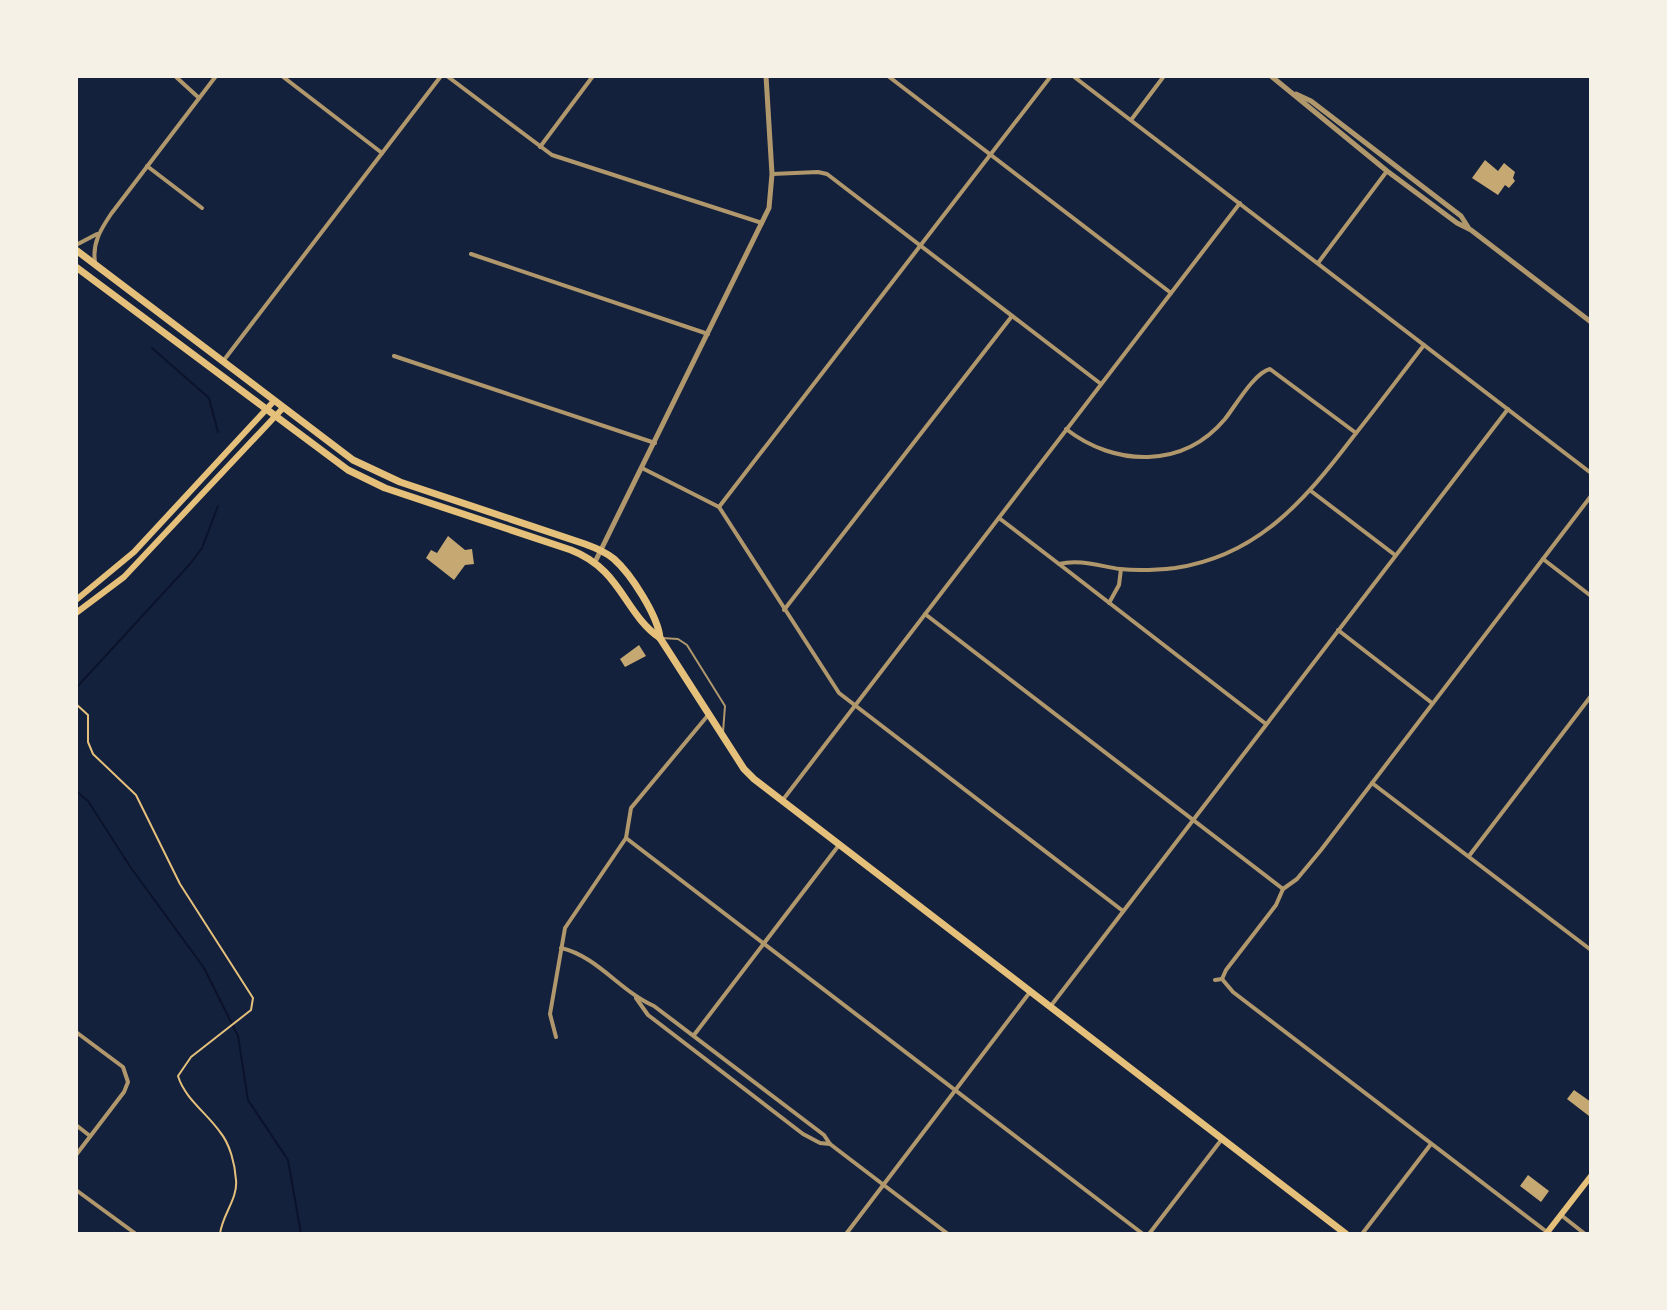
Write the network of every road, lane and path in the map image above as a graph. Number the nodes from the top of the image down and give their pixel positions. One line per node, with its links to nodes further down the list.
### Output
1 (175, 76): 13 (street)
2 (216, 76): 13 (street)
3 (282, 76): 16 (street)
4 (444, 76): 15 (street); 16 (street)
5 (593, 76): 15 (street)
6 (766, 76): 20 (street)
7 (888, 76): 17 (street)
8 (1051, 76): 17 (street)
9 (1073, 76): 14 (street)
10 (1164, 76): 14 (street)
11 (1271, 76): 12 (street)
12 (1292, 92): 19 (street); 24 (street)
13 (199, 98): 18 (street)
14 (1131, 120): 21 (street)
15 (540, 147): 23 (street)
16 (382, 153): 38 (street)
17 (990, 154): 26 (street); 32 (street)
18 (147, 166): 22 (street); 25 (street)
19 (1387, 171): 24 (street); 29 (street)
20 (772, 174): 23 (street); 26 (street)
21 (1240, 203): 29 (street); 32 (street)
22 (202, 208)
23 (762, 223): 35 (street)
24 (1471, 230): 34 (street)
25 (99, 232): 27 (street); 30 (street)
26 (921, 246): 33 (street); 52 (street)
27 (79, 252): 30 (highway); 31 (street)
28 (471, 254): 35 (street)
29 (1318, 263): 36 (street)
30 (95, 265): 38 (highway)
31 (77, 269): 43 (highway)
32 (1171, 293): 39 (street)
33 (1012, 316): 39 (street); 63 (street)
34 (1591, 322)
35 (708, 334): 47 (street)
36 (1424, 345): 42 (street); 46 (street)
37 (394, 356): 47 (street)
38 (222, 362): 40 (highway)
39 (1101, 384): 45 (street)
40 (274, 401): 41 (highway); 43 (main road)
41 (283, 408): 44 (main road); 54 (highway)
42 (1508, 409): 49 (street); 55 (street)
43 (266, 410): 44 (highway); 61 (main road)
44 (274, 417): 57 (highway); 64 (main road)
45 (1066, 429): 46 (street); 53 (street)
46 (1356, 433): 50 (street)
47 (655, 443): 48 (street)
48 (642, 468): 52 (street); 54 (street)
49 (1591, 473)
50 (1311, 491): 55 (street); 59 (street)
51 (1591, 496): 56 (street)
52 (719, 507): 63 (street)
53 (999, 518): 58 (street); 65 (street)
54 (601, 550): 57 (street); 67 (highway)
55 (1395, 556): 66 (street)
56 (1543, 559): 60 (street); 69 (street)
57 (595, 562): 67 (highway)
58 (1059, 564): 59 (street); 62 (street)
59 (1121, 569): 62 (street)
60 (1591, 596)
61 (76, 600)
62 (1109, 603): 73 (street)
63 (784, 610): 71 (street)
64 (76, 613)
65 (925, 614): 71 (street); 77 (street)
66 (1338, 630): 69 (street); 73 (street)
67 (660, 638): 72 (highway); 74 (lane)
68 (1591, 696): 80 (street)
69 (1432, 703): 75 (street)
70 (78, 705): 107 (path)
71 (855, 706): 76 (street); 82 (street)
72 (709, 714): 74 (highway); 78 (street)
73 (1266, 724): 77 (street)
74 (722, 735): 76 (highway)
75 (1372, 783): 80 (street); 81 (street)
76 (782, 801): 79 (highway)
77 (1193, 820): 81 (street); 82 (street)
78 (626, 838): 83 (street); 84 (street)
79 (839, 845): 83 (street); 88 (highway)
80 (1469, 856): 85 (street)
81 (1283, 889): 86 (street)
82 (1123, 911): 90 (street)
83 (764, 944): 92 (street); 94 (street)
84 (561, 948): 89 (street); 93 (street)
85 (1591, 950)
86 (1222, 979): 87 (street); 98 (street)
87 (1215, 980)
88 (1030, 992): 90 (highway); 94 (street)
89 (636, 998): 92 (street); 99 (street)
90 (1050, 1007): 97 (highway)
91 (76, 1032): 96 (street)
92 (694, 1035): 99 (street)
93 (556, 1037)
94 (955, 1091): 102 (street); 110 (street)
95 (76, 1125): 96 (street)
96 (90, 1136): 100 (street)
97 (1222, 1139): 111 (street); 112 (highway)
98 (1431, 1143): 105 (street); 113 (street)
99 (830, 1144): 102 (street)
100 (76, 1155)
101 (1591, 1176): 104 (main road)
102 (884, 1185): 108 (street); 109 (street)
103 (76, 1190): 106 (street)
104 (1561, 1215): 105 (main road); 114 (street)
105 (1546, 1233)
106 (136, 1234)
107 (220, 1234)
108 (846, 1234)
109 (948, 1234)
110 (1143, 1234)
111 (1149, 1234)
112 (1346, 1234)
113 (1362, 1234)
114 (1585, 1234)

